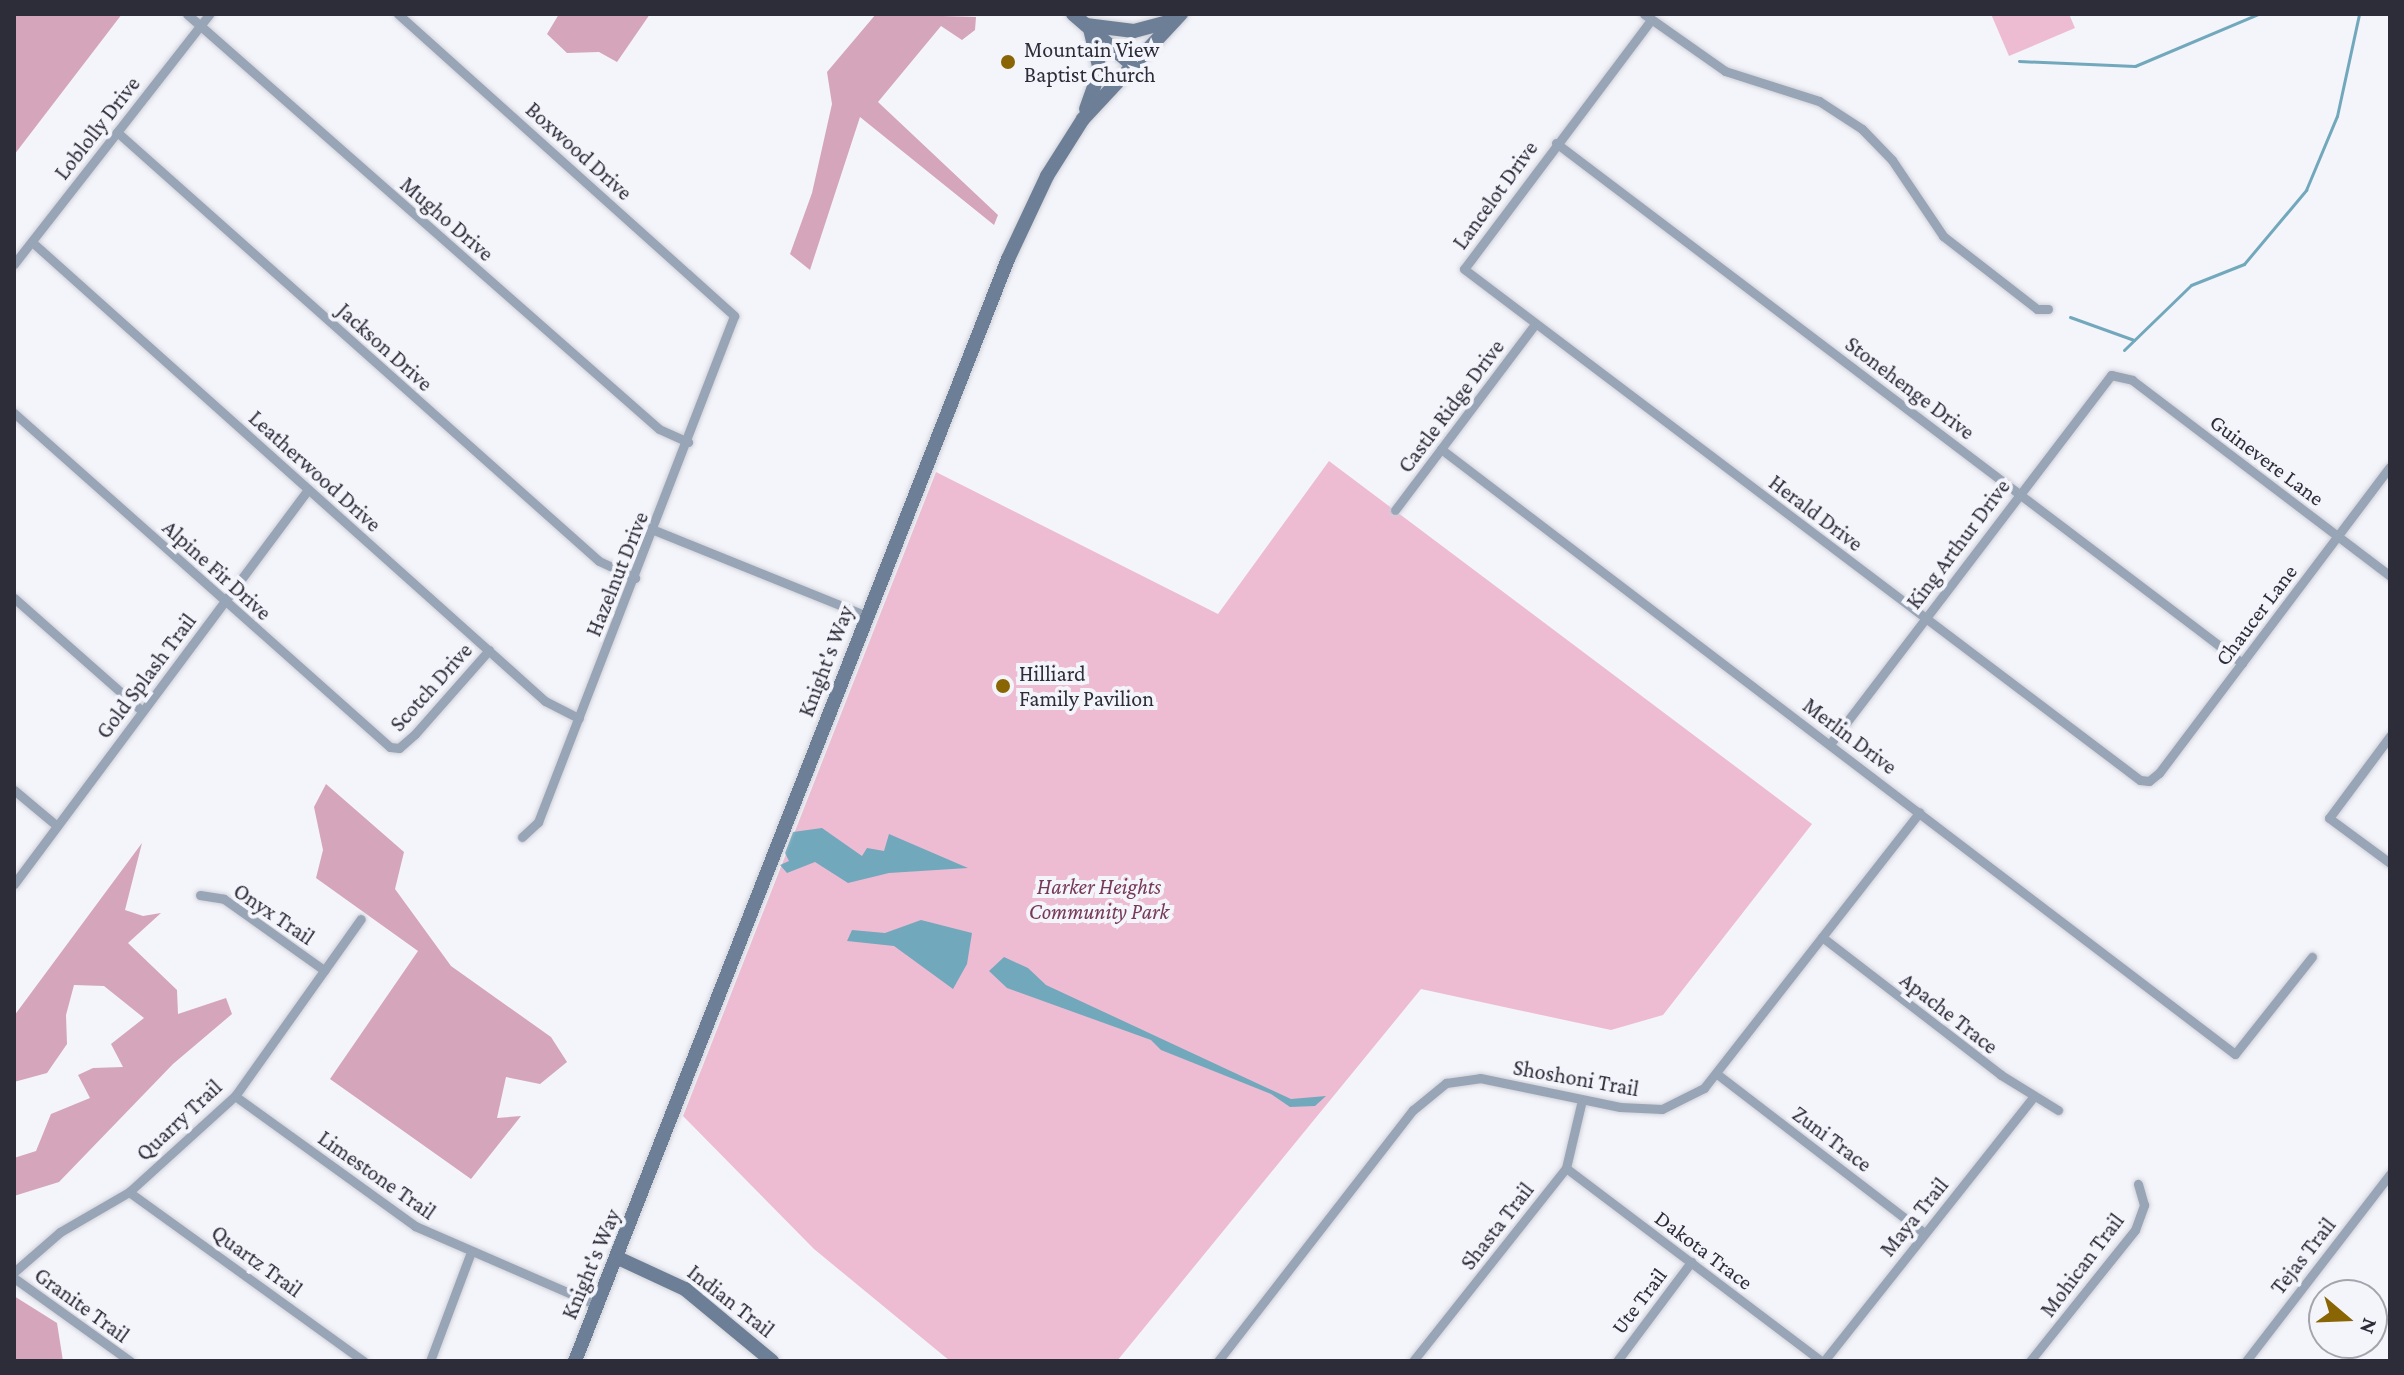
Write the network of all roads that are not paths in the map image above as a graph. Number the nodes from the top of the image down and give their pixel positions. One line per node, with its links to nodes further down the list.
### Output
1 (187, 14): 7 (street, Mugho Drive)
2 (209, 14): 7 (street, Loblolly Drive)
3 (398, 14): 17 (street, Boxwood Drive)
4 (1073, 14): 8 (main road)
5 (1177, 17): 8 (main road); 9 (main road, Knight's Way)
6 (1647, 17): 12 (street, Lancelot Drive); 16 (street)
7 (201, 24): 11 (street, Loblolly Drive); 21 (street, Mugho Drive)
8 (1088, 27): 9 (main road); 10 (main road)
9 (1130, 63): 10 (main road, Knight's Way)
10 (1083, 119): 33 (main road, Knight's Way)
11 (117, 132): 13 (street, Loblolly Drive); 30 (street, Jackson Drive)
12 (1556, 143): 15 (street, Lancelot Drive); 25 (street, Stonehenge Drive)
13 (32, 242): 14 (street, Loblolly Drive); 24 (street, Leatherwood Drive)
14 (14, 264)
15 (1464, 269): 18 (street, Herald Drive)
16 (2048, 309)
17 (734, 316): 21 (street, Hazelnut Drive)
18 (1535, 324): 22 (street, Castle Ridge Drive); 34 (street, Herald Drive)
19 (2121, 375): 25 (street, King Arthur Drive); 28 (street, Guinevere Lane)
20 (14, 413): 32 (street, Alpine Fir Drive)
21 (688, 442): 27 (street, Hazelnut Drive)
22 (1441, 449): 26 (street, Castle Ridge Drive); 40 (street, Merlin Drive)
23 (2390, 467): 28 (street, Chaucer Lane)
24 (308, 489): 32 (street, Gold Splash Trail); 35 (street, Leatherwood Drive)
25 (2019, 493): 34 (street, King Arthur Drive); 36 (street, Stonehenge Drive)
26 (1395, 510)
27 (654, 530): 30 (street, Hazelnut Drive); 33 (street)
28 (2338, 536): 29 (street, Guinevere Lane); 36 (street, Chaucer Lane)
29 (2390, 576)
30 (635, 578): 38 (street, Hazelnut Drive)
31 (14, 598): 37 (street)
32 (224, 601): 37 (street, Gold Splash Trail); 41 (street, Alpine Fir Drive)
33 (867, 616): 65 (main road, Knight's Way)
34 (1925, 618): 40 (street, King Arthur Drive); 42 (street, Herald Drive)
35 (489, 650): 38 (street, Leatherwood Drive); 41 (street, Scotch Drive)
36 (2242, 663): 42 (street, Chaucer Lane)
37 (142, 711): 45 (street, Gold Splash Trail)
38 (579, 718): 46 (street, Hazelnut Drive)
39 (2390, 736): 47 (street)
40 (1830, 744): 44 (street, Merlin Drive)
41 (399, 748)
42 (2149, 781)
43 (14, 790): 45 (street)
44 (1920, 812): 51 (street, Shoshoni Trail); 52 (street, Merlin Drive)
45 (57, 826): 48 (street, Gold Splash Trail)
46 (522, 837)
47 (2390, 863)
48 (14, 884)
49 (200, 895): 53 (street, Onyx Trail)
50 (361, 919): 53 (street, Quarry Trail)
51 (1822, 937): 54 (street, Shoshoni Trail); 56 (street, Apache Trace)
52 (2312, 957)
53 (324, 970): 55 (street, Quarry Trail)
54 (1717, 1074): 57 (street, Shoshoni Trail); 63 (street, Zuni Trace)
55 (235, 1096): 62 (street, Quarry Trail); 64 (street, Limestone Trail)
56 (2034, 1096): 58 (street, Apache Trace); 63 (street, Maya Trail)
57 (1582, 1100): 59 (street, Shasta Trail); 74 (street, Shoshoni Trail)
58 (2058, 1110)
59 (1566, 1168): 66 (street, Dakota Trace); 75 (street, Shasta Trail)
60 (2390, 1174): 79 (street, Tejas Trail)
61 (2138, 1184): 78 (street, Mohican Trail)
62 (129, 1192): 67 (street, Quarry Trail); 70 (street, Quartz Trail)
63 (1924, 1233): 77 (street, Maya Trail)
64 (471, 1252): 68 (street, Limestone Trail); 71 (street)
65 (618, 1258): 68 (main road, Knight's Way); 73 (main road, Indian Trail)
66 (1691, 1262): 76 (street, Ute Trail); 77 (street, Dakota Trace)
67 (14, 1275): 69 (street, Granite Trail)
68 (597, 1305): 72 (main road, Knight's Way)
69 (130, 1361)
70 (363, 1361)
71 (430, 1361)
72 (575, 1361)
73 (772, 1361)
74 (1218, 1361)
75 (1413, 1361)
76 (1617, 1361)
77 (1822, 1361)
78 (2030, 1361)
79 (2246, 1361)

